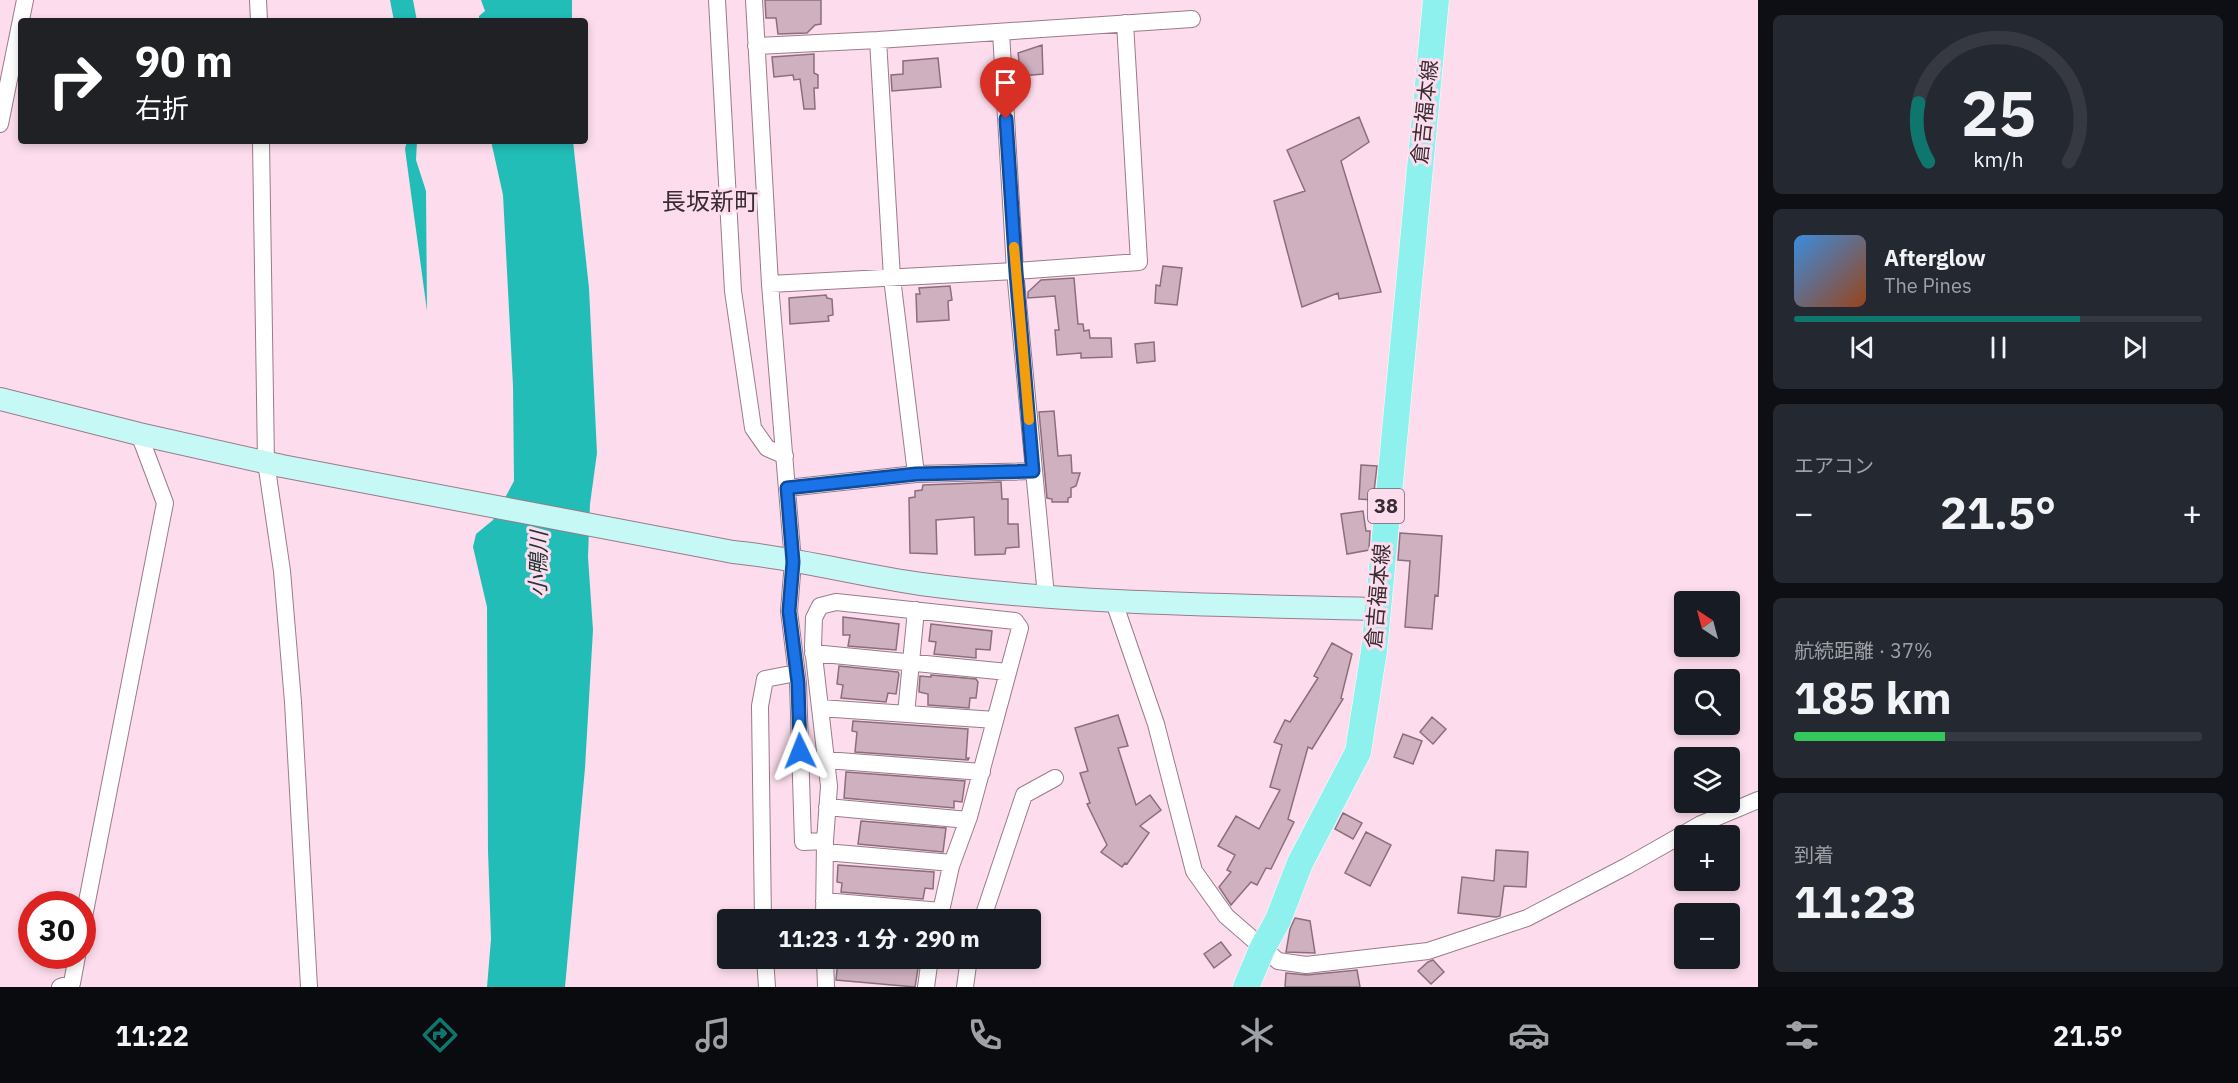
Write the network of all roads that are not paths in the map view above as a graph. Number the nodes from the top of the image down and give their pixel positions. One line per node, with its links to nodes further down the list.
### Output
1 (25, 0): 6 (street)
2 (258, 0): 7 (street)
3 (717, 0): 21 (street)
4 (754, 0): 13 (street)
5 (1436, 0): 29 (main road, 倉吉福本線 / 38)
6 (21, 18)
7 (259, 18)
8 (1192, 19): 9 (street)
9 (1125, 23): 10 (street); 16 (street)
10 (1001, 32): 12 (street); 16 (street)
11 (18, 35): 14 (street)
12 (878, 40): 13 (street); 17 (street)
13 (756, 46): 18 (street)
14 (0, 124)
15 (261, 144): 22 (street)
16 (1016, 272): 17 (street); 23 (street)
17 (892, 278): 18 (street); 24 (street)
18 (770, 284): 21 (street)
19 (0, 399): 20 (street)
20 (139, 434): 22 (street); 46 (street)
21 (785, 456): 25 (street)
22 (274, 464): 26 (street); 61 (street)
23 (1033, 471): 24 (street); 27 (street)
24 (916, 474): 25 (street)
25 (787, 488): 26 (street)
26 (793, 562): 27 (street); 34 (street)
27 (1046, 596): 28 (street)
28 (1114, 602): 29 (street); 53 (street)
29 (1376, 609): 53 (main road, 倉吉福本線 / 38)
30 (916, 610): 31 (street); 32 (street); 33 (street)
31 (813, 653): 32 (street); 35 (street)
32 (911, 662): 33 (street); 36 (street)
33 (1008, 672): 37 (street)
34 (796, 673): 44 (street); 48 (street)
35 (820, 708): 36 (street); 38 (street)
36 (906, 714): 37 (street)
37 (995, 720): 39 (street)
38 (826, 760): 39 (street); 42 (street)
39 (982, 772): 43 (street)
40 (1054, 778): 52 (street)
41 (1758, 800): 53 (street)
42 (827, 807): 43 (street); 44 (street)
43 (968, 820): 45 (street)
44 (825, 846): 45 (street); 47 (street)
45 (952, 863): 51 (street)
46 (89, 891)
47 (824, 901): 49 (street); 50 (street)
48 (763, 909)
49 (824, 909)
50 (890, 909)
51 (941, 909)
52 (986, 909)
53 (1262, 949): 59 (main road, 倉吉福本線 / 38)
54 (75, 969): 60 (street)
55 (766, 969): 62 (street)
56 (825, 969): 63 (street)
57 (928, 969): 64 (street)
58 (967, 969): 65 (street)
59 (1251, 983)
60 (60, 987)
61 (309, 987)
62 (767, 987)
63 (826, 987)
64 (926, 987)
65 (965, 987)

